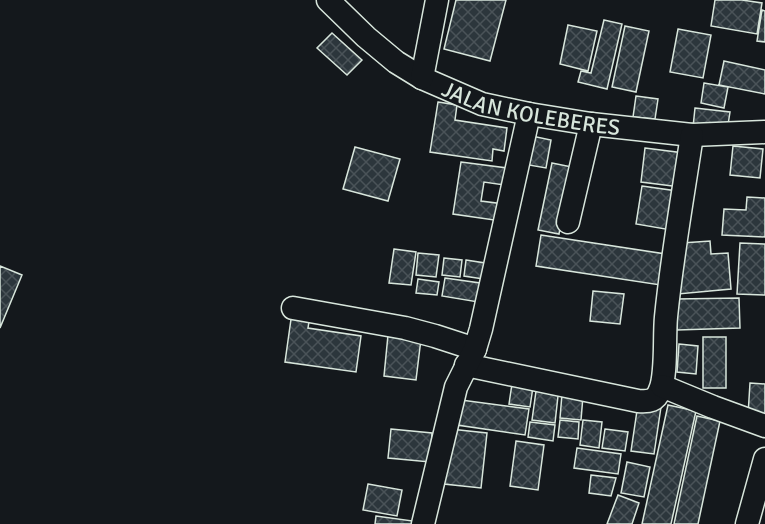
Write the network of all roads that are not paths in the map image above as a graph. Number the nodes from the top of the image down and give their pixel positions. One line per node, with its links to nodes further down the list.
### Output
1 (328, 0): 3 (street, JALAN KOLEBERES)
2 (437, 0): 3 (street)
3 (422, 78): 4 (street, JALAN KOLEBERES)
4 (529, 114): 5 (street, JALAN KOLEBERES); 10 (street)
5 (591, 124): 7 (street, JALAN KOLEBERES); 8 (street)
6 (765, 132): 7 (street, JALAN KOLEBERES)
7 (692, 135): 11 (street)
8 (568, 222)
9 (293, 308): 10 (street)
10 (471, 357): 11 (street); 14 (street)
11 (662, 386): 12 (street)
12 (765, 426)
13 (765, 459): 15 (street)
14 (423, 524)
15 (747, 524)

